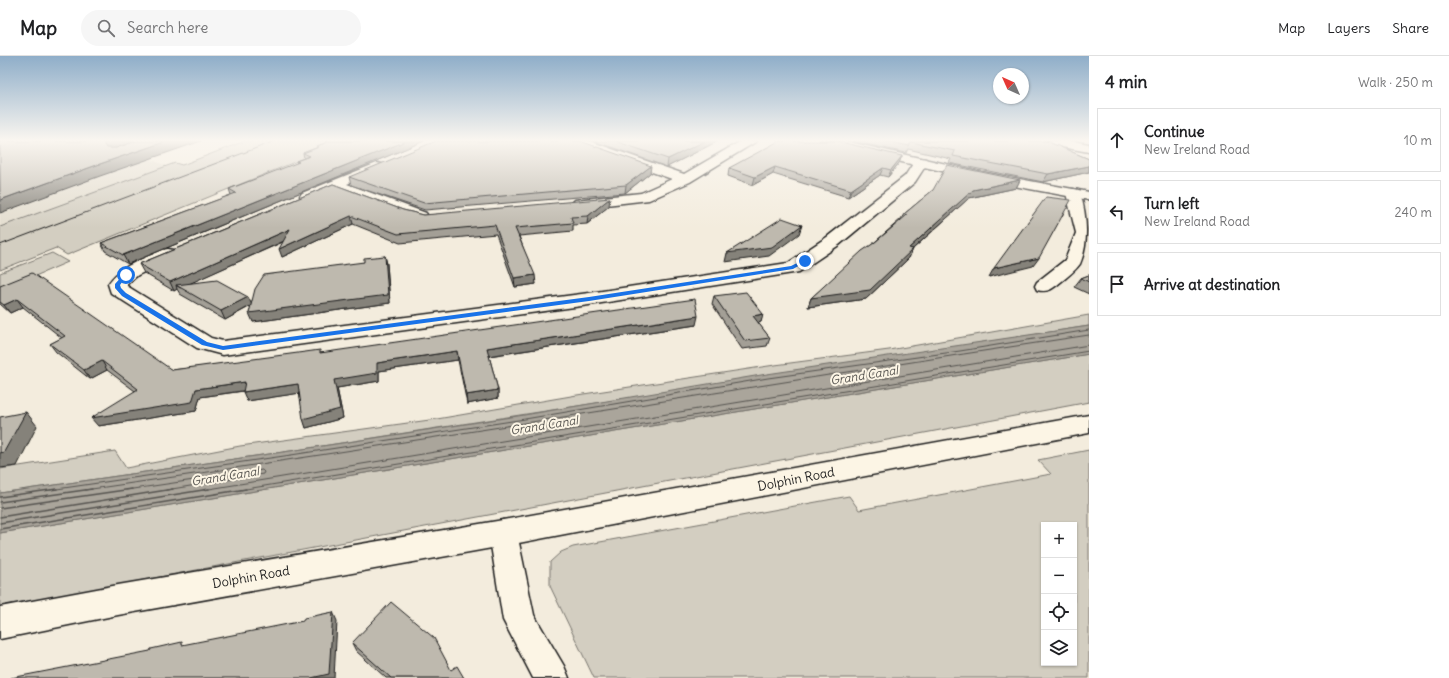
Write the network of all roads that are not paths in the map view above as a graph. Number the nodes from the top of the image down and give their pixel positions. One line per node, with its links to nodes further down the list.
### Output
1 (369, 170): 7 (street)
2 (659, 170): 6 (street)
3 (701, 170): 6 (street)
4 (917, 170): 12 (street)
5 (961, 170): 8 (street)
6 (685, 179): 10 (street)
7 (335, 184): 9 (street); 11 (street)
8 (1081, 194): 13 (street)
9 (294, 202)
10 (566, 204)
11 (433, 216)
12 (187, 246)
13 (1044, 286)
14 (1089, 424): 15 (street, Dolphin Road)
15 (503, 533): 16 (street, Dolphin Road); 17 (street)
16 (0, 623)
17 (552, 678)

